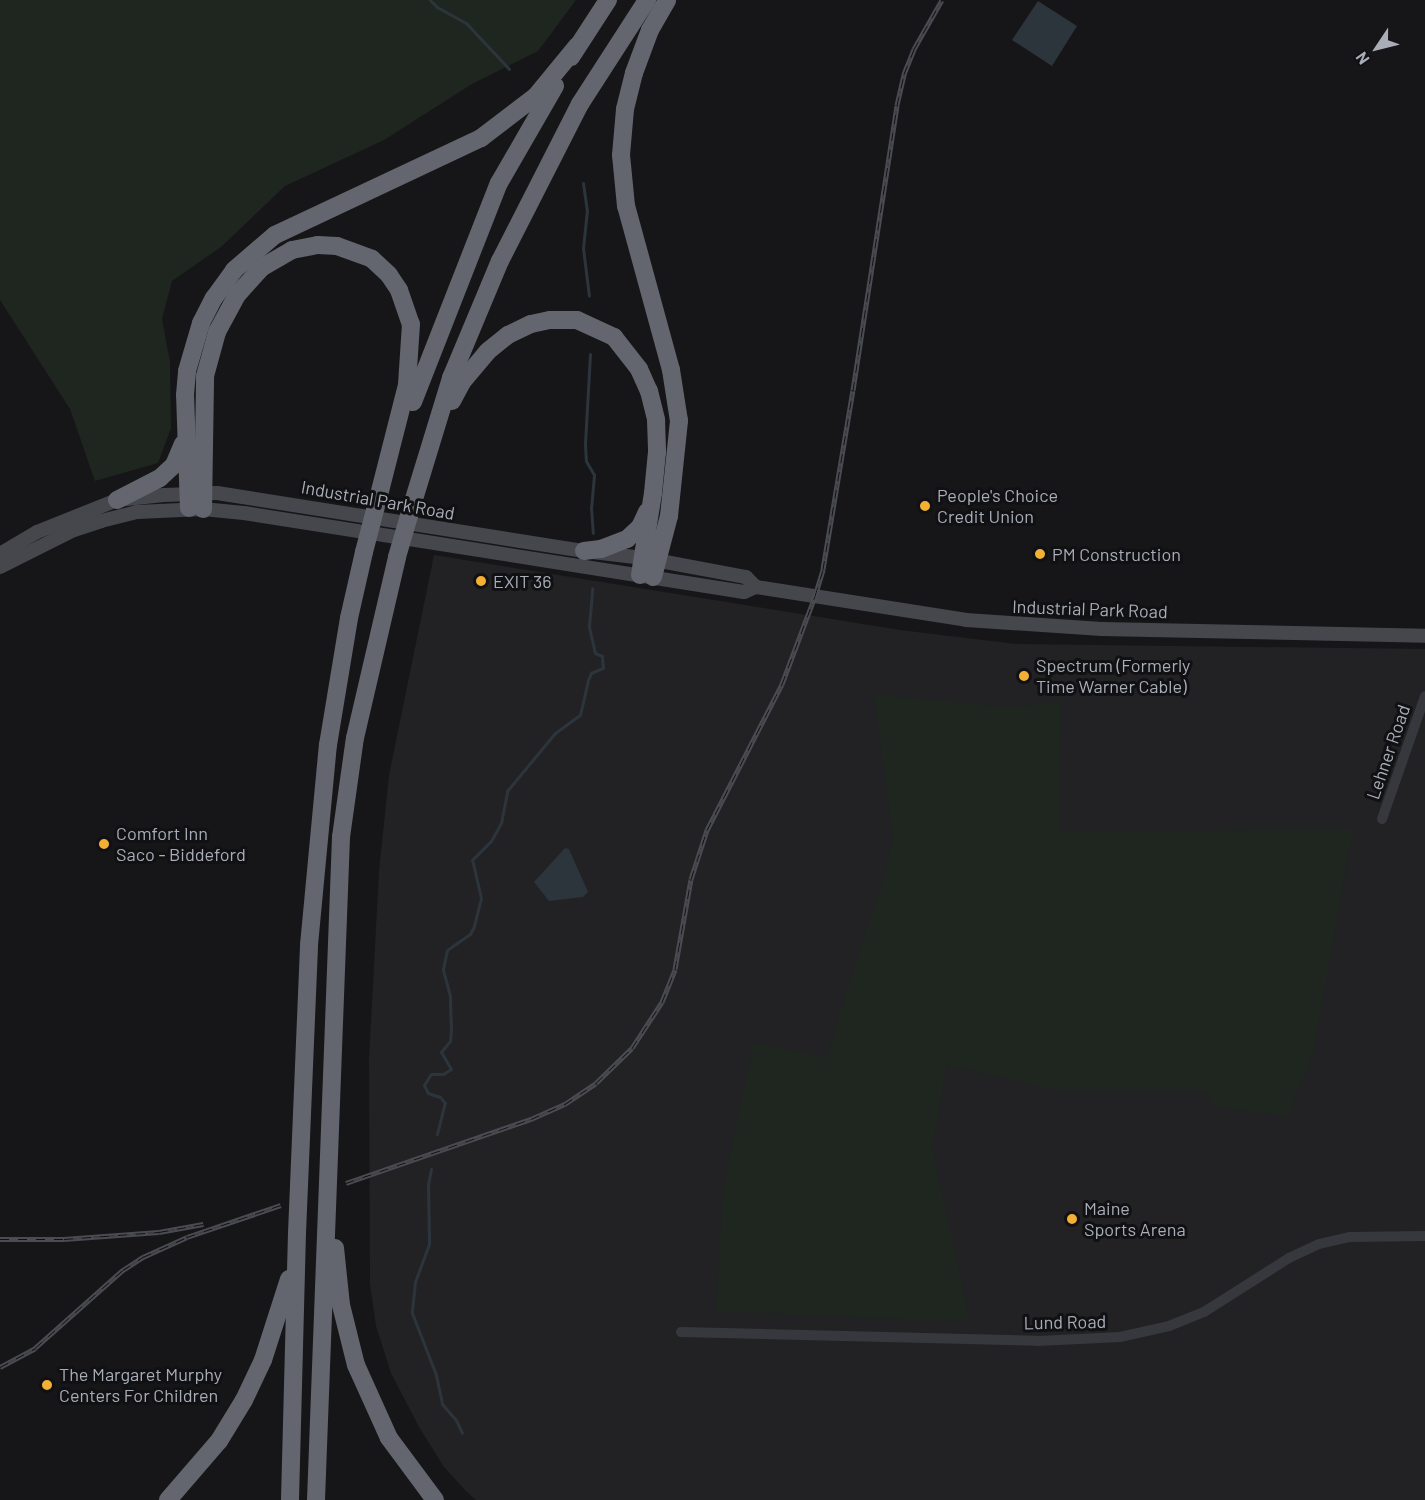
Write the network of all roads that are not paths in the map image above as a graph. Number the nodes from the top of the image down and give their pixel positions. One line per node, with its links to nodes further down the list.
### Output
1 (608, 0): 4 (highway)
2 (647, 0): 6 (highway)
3 (667, 0): 14 (highway)
4 (578, 46): 5 (highway); 8 (highway)
5 (186, 427): 9 (highway); 10 (highway)
6 (434, 431): 7 (highway); 18 (highway, bridge)
7 (653, 493): 11 (highway); 14 (highway)
8 (379, 495): 10 (highway); 19 (highway, bridge)
9 (117, 500): 10 (main road, Industrial Park Road); 12 (main road, Industrial Park Road)
10 (196, 501): 11 (main road, Industrial Park Road); 13 (main road, Industrial Park Road); 14 (main road, Industrial Park Road)
11 (584, 551): 14 (main road, Industrial Park Road)
12 (0, 554)
13 (0, 567)
14 (648, 568): 15 (main road, Industrial Park Road)
15 (1425, 636)
16 (1425, 696): 17 (street, Lehner Road)
17 (1382, 819)
18 (331, 1150): 24 (highway); 25 (highway)
19 (297, 1233): 22 (highway); 23 (highway)
20 (1425, 1236): 21 (street, Lund Road)
21 (681, 1332)
22 (168, 1500)
23 (290, 1500)
24 (316, 1500)
25 (435, 1500)

